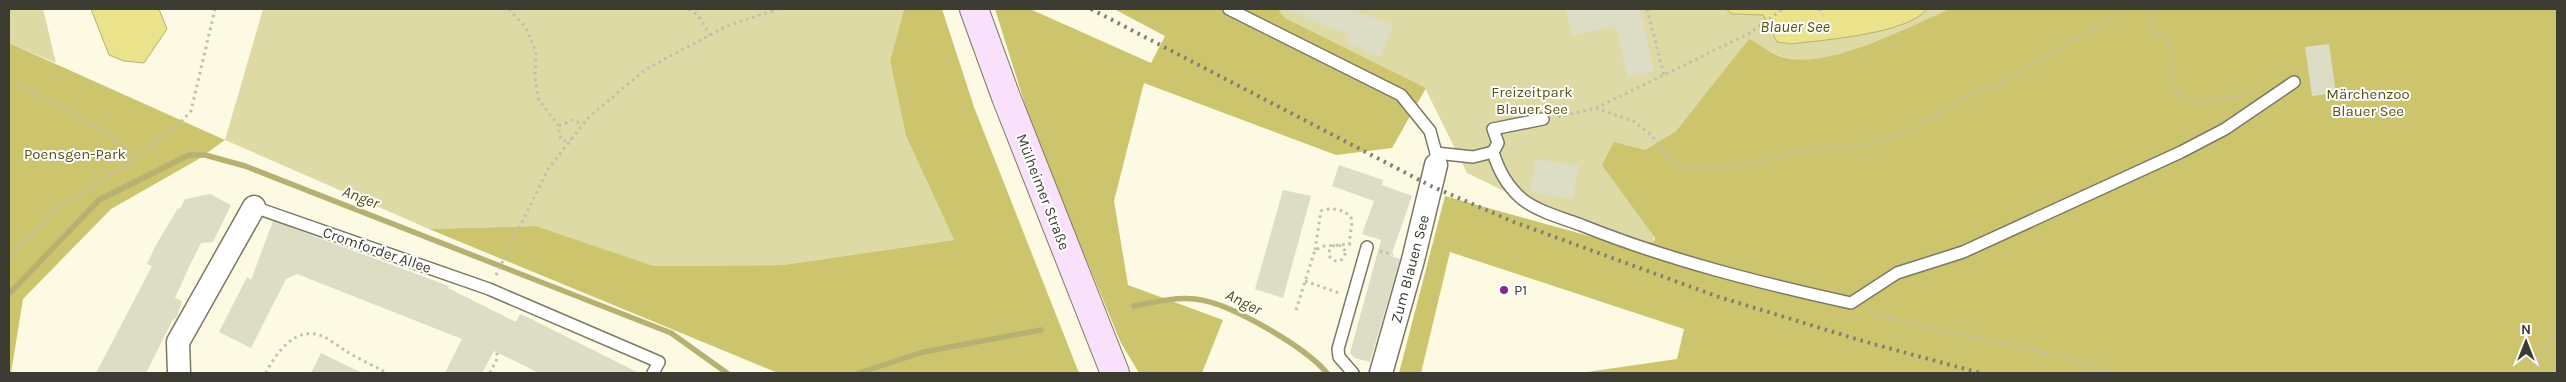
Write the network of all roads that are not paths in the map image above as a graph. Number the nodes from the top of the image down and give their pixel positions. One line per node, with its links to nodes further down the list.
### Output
1 (974, 9): 11 (main road, Mülheimer Straße)
2 (1229, 9): 6 (lane)
3 (2294, 82): 5 (lane)
4 (1543, 119): 5 (lane)
5 (1493, 152): 6 (lane)
6 (1436, 159): 13 (street, Zum Blauen See)
7 (254, 207): 9 (street, Cromforder Allee); 10 (lane, Cromforder Allee)
8 (1367, 247): 12 (lane)
9 (179, 373)
10 (653, 373)
11 (1115, 373)
12 (1353, 373)
13 (1381, 373)

